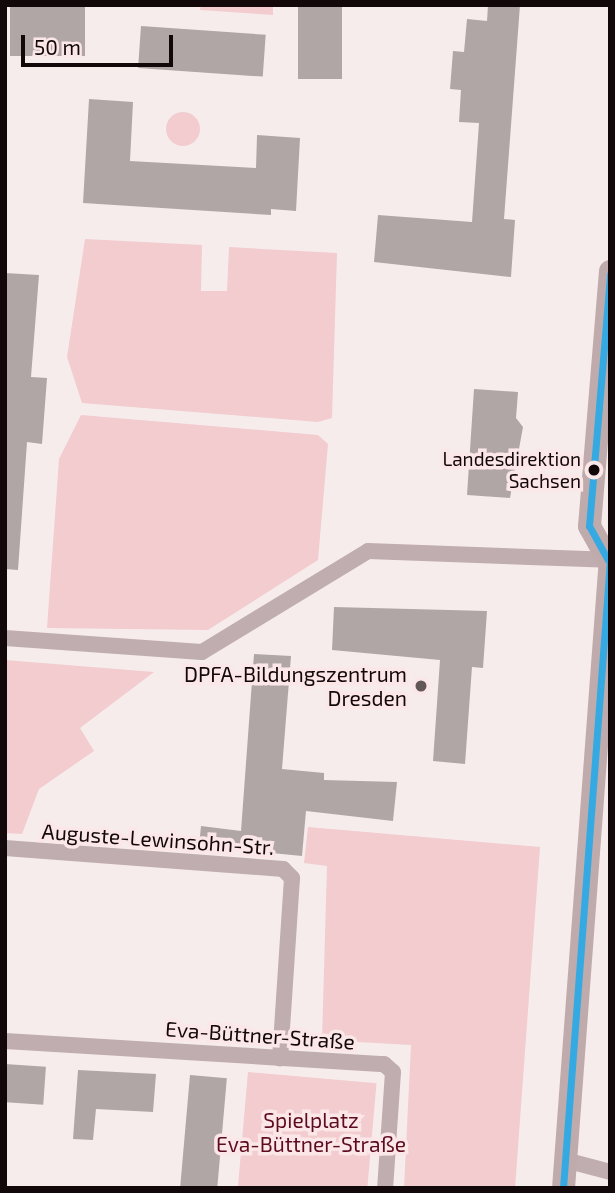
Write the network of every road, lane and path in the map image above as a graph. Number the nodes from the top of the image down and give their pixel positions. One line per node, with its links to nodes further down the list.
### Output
1 (610, 271): 2 (main road)
2 (609, 558): 3 (street); 7 (main road)
3 (5, 638)
4 (5, 848): 6 (street, Auguste-Lewinsohn-Str.)
5 (5, 1041): 6 (street, Eva-Büttner-Straße)
6 (280, 1059): 9 (street, Eva-Büttner-Straße)
7 (565, 1160): 8 (street); 10 (main road)
8 (610, 1172)
9 (386, 1188)
10 (563, 1188)

